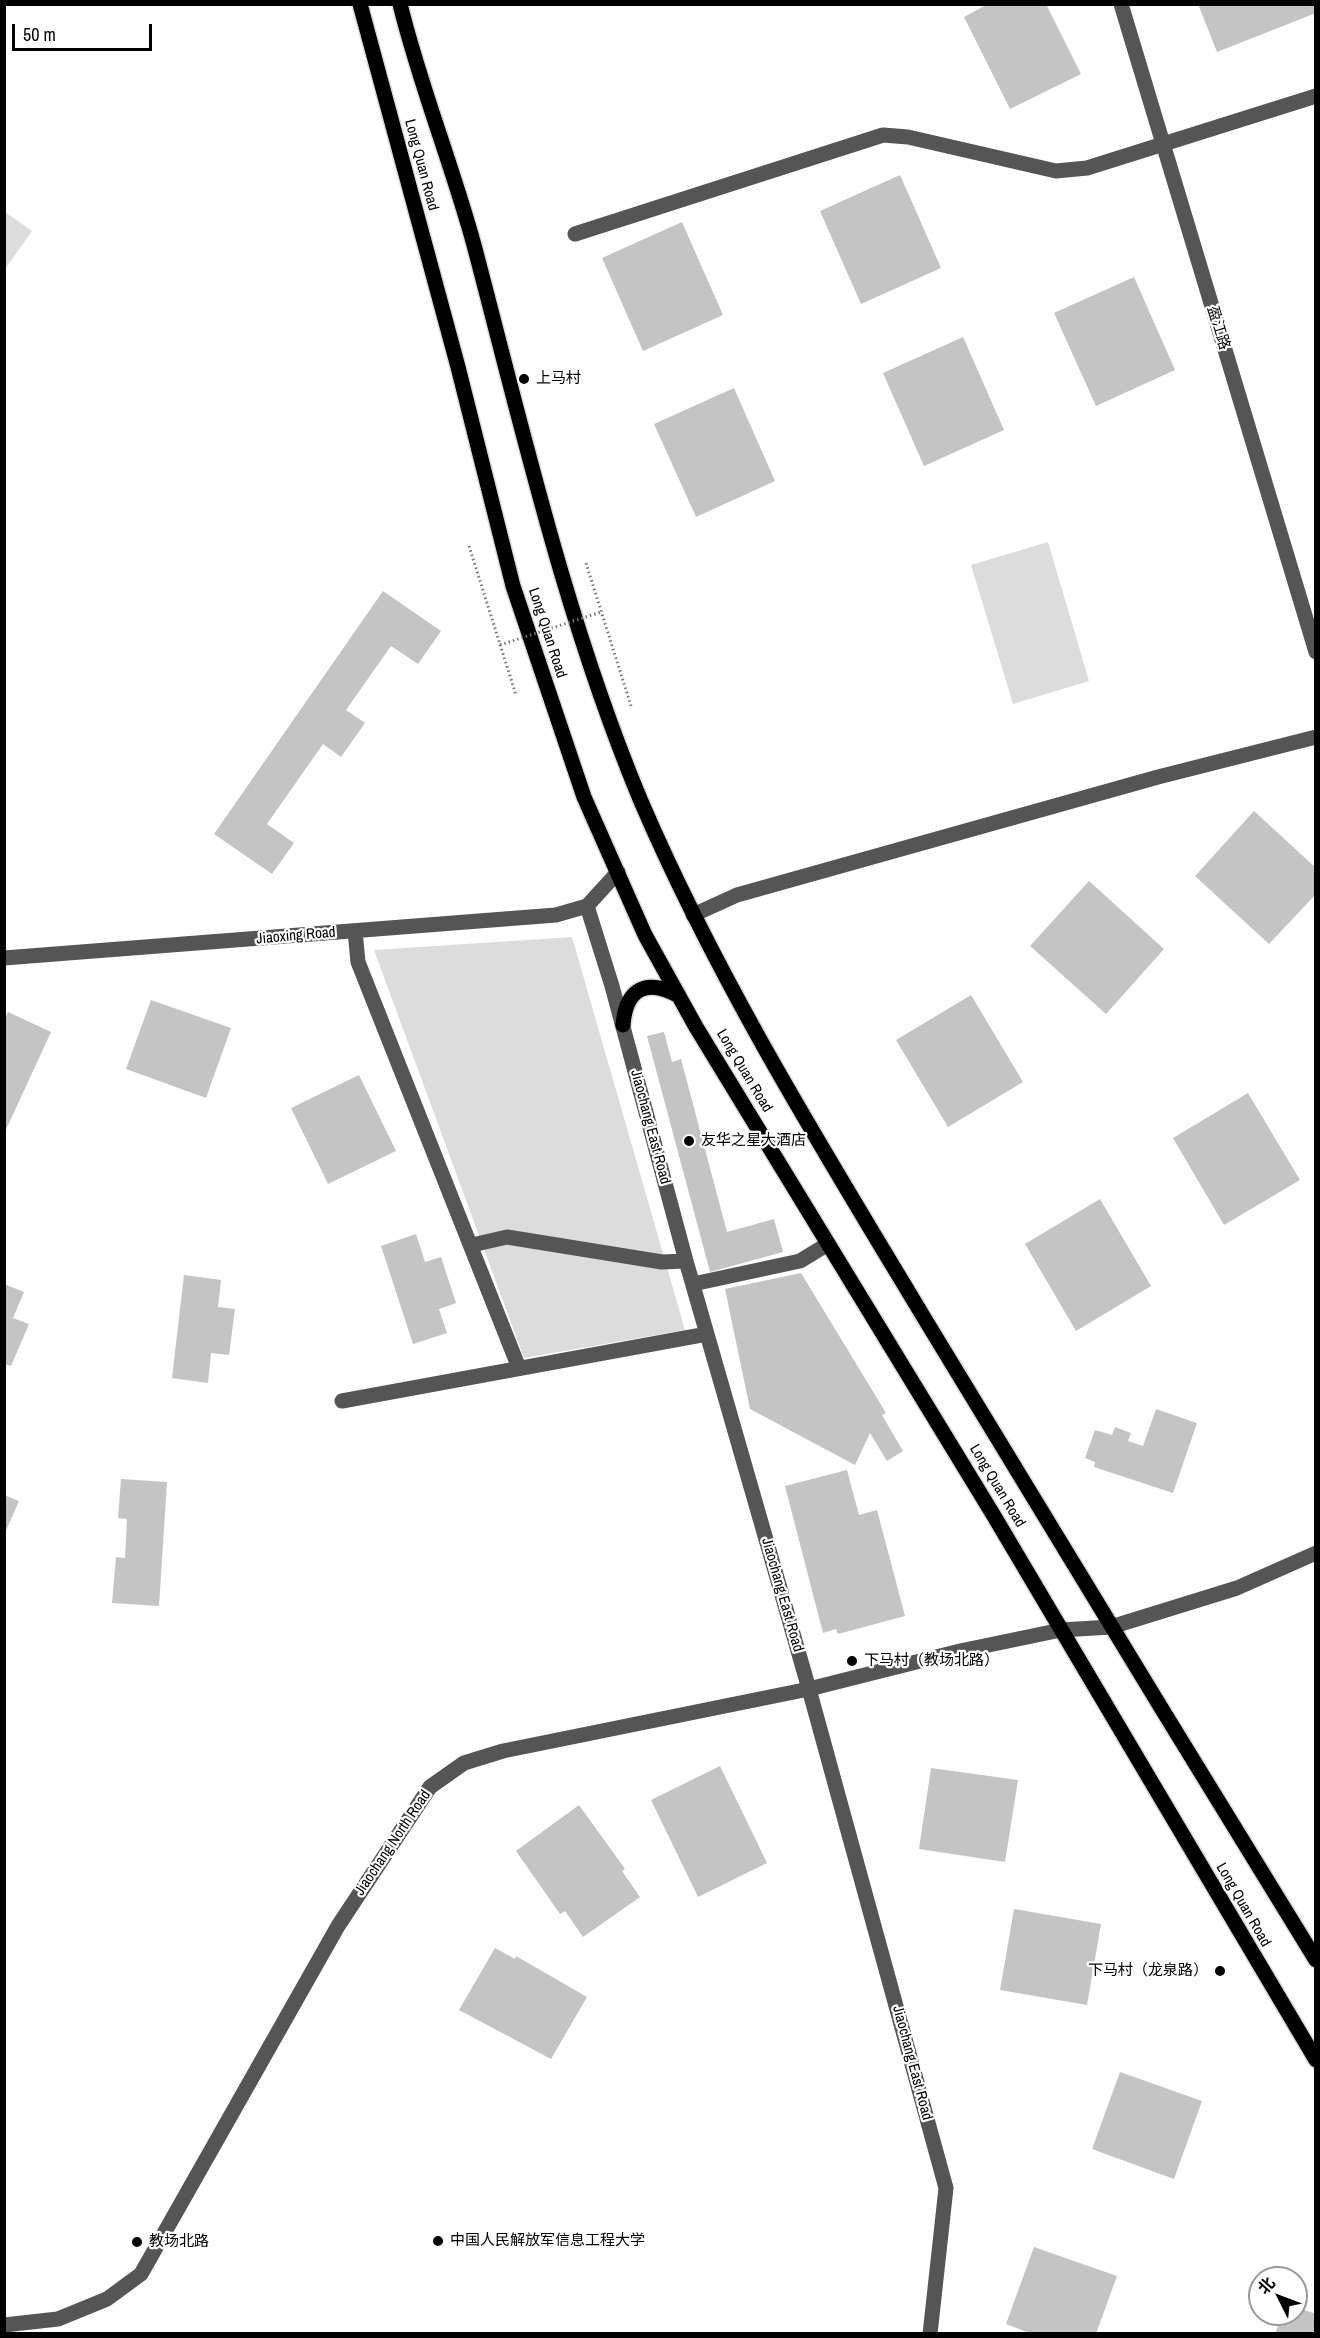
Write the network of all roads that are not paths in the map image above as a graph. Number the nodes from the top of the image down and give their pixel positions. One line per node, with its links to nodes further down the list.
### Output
1 (360, 4): 9 (main road, Long Quan Road)
2 (400, 4): 11 (main road, Long Quan Road)
3 (1121, 4): 5 (street, 盈江路)
4 (1316, 96): 5 (street)
5 (1164, 144): 6 (street); 7 (street, 盈江路)
6 (575, 234)
7 (1316, 652)
8 (1316, 737): 11 (street)
9 (618, 872): 10 (street); 14 (main road, Long Quan Road)
10 (587, 906): 12 (street, Jiaoxing Road); 15 (street, Jiaochang East Road)
11 (693, 915): 24 (main road, Long Quan Road)
12 (355, 931): 13 (street, Jiaoxing Road); 17 (street)
13 (4, 958)
14 (679, 996): 15 (main road); 16 (main road, Long Quan Road)
15 (623, 1025): 18 (street, Jiaochang East Road)
16 (828, 1244): 19 (street); 25 (main road, Long Quan Road)
17 (472, 1245): 18 (street); 21 (street)
18 (686, 1261): 19 (street, Jiaochang East Road)
19 (693, 1284): 20 (street, Jiaochang East Road)
20 (707, 1334): 21 (street); 26 (street, Jiaochang East Road)
21 (519, 1368): 22 (street)
22 (342, 1401)
23 (1316, 1553): 24 (street, Jiaochang North Road)
24 (1111, 1627): 25 (street, Jiaochang North Road); 27 (main road, Long Quan Road)
25 (1061, 1630): 26 (street, Jiaochang North Road); 28 (main road, Long Quan Road)
26 (809, 1689): 29 (street, Jiaochang North Road); 30 (street, Jiaochang East Road)
27 (1316, 1960)
28 (1316, 2060)
29 (4, 2325)
30 (930, 2334)

